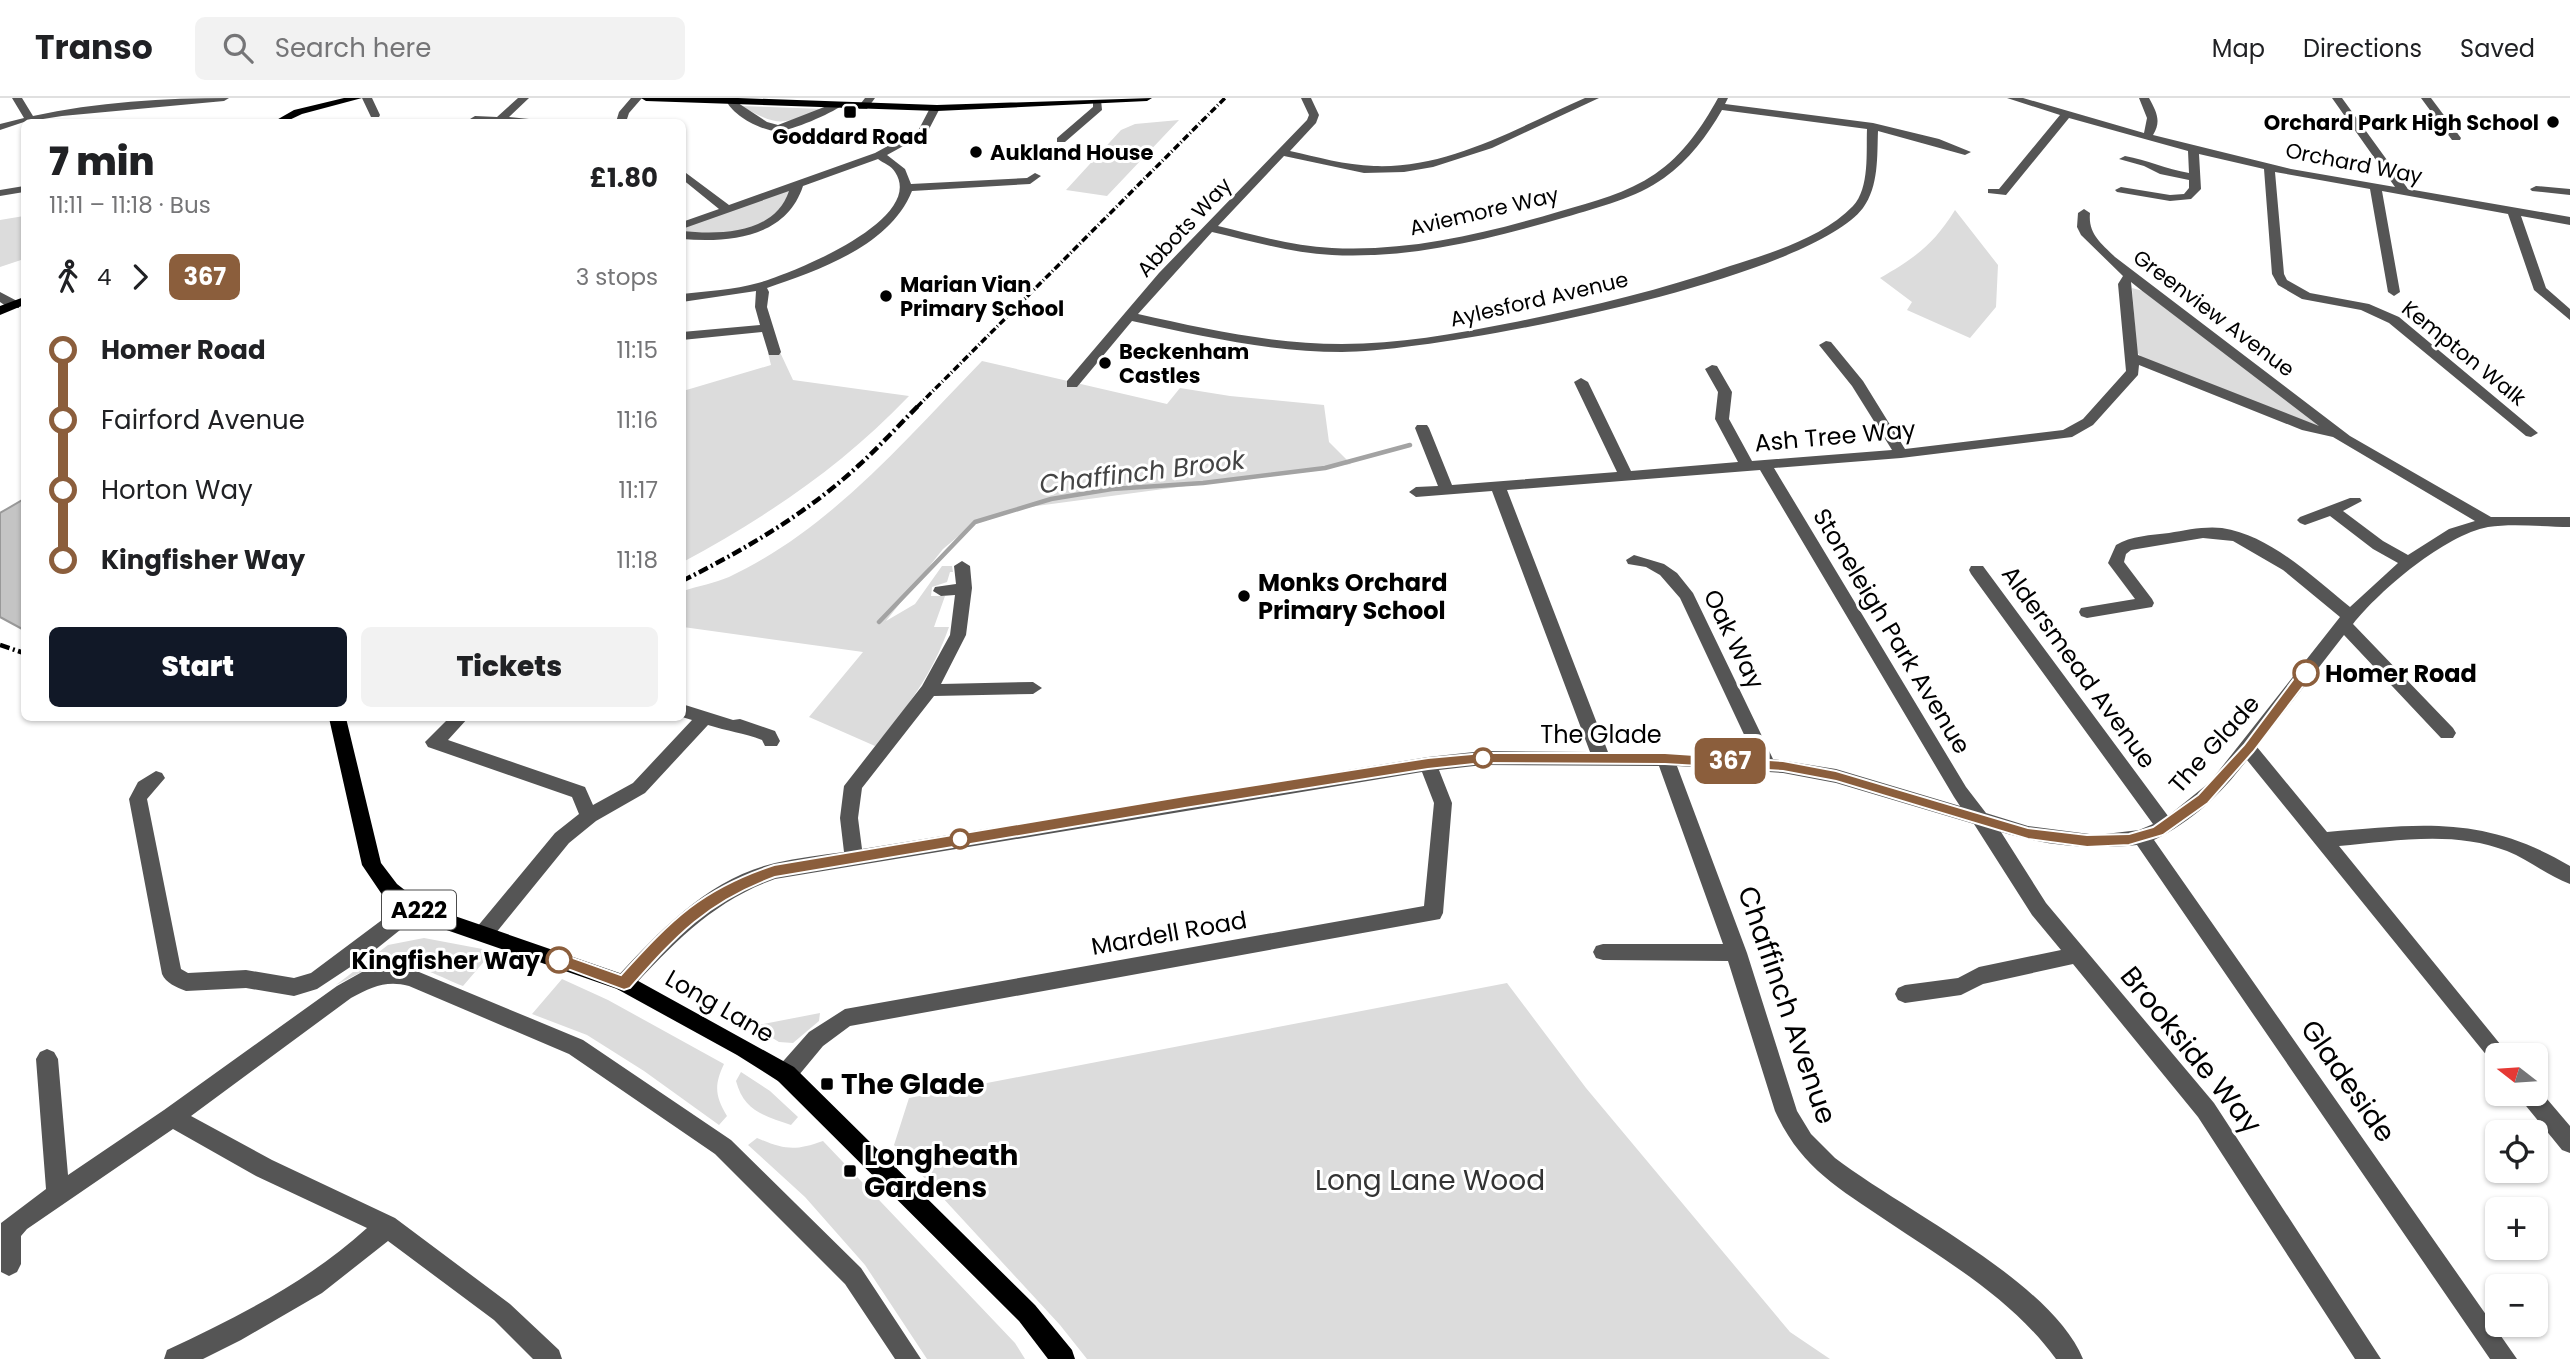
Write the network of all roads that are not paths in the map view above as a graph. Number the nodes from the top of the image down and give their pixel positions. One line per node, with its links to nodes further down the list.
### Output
1 (17, 98): 26 (street)
2 (224, 98): 27 (street)
3 (357, 98): 22 (main road)
4 (367, 98): 25 (street)
5 (524, 98): 30 (street)
6 (637, 98): 31 (street)
7 (646, 98): 17 (main road)
8 (1147, 98): 18 (main road)
9 (1306, 98): 39 (street, Abbots Way)
10 (1594, 98): 39 (street)
11 (2012, 98): 16 (street, Orchard Way)
12 (2144, 98): 35 (street)
13 (2337, 98): 56 (street)
14 (2426, 98): 36 (street)
15 (295, 100): 22 (main road); 28 (main road)
16 (2028, 100): 24 (street, Orchard Way)
17 (732, 102): 21 (main road); 21 (street)
18 (1097, 102): 23 (main road); 37 (street)
19 (1721, 102): 33 (street); 62 (street, Aviemore Way)
20 (866, 103): 21 (main road); 23 (main road)
21 (836, 106)
22 (315, 107): 29 (main road)
23 (935, 108): 41 (street)
24 (2066, 114): 35 (street, Orchard Way); 53 (street)
25 (374, 115)
26 (29, 119)
27 (35, 119)
28 (280, 119)
29 (285, 119)
30 (501, 119)
31 (622, 119)
32 (21, 122): 34 (street)
33 (1873, 126): 40 (street); 71 (street, Aylesford Avenue)
34 (0, 127)
35 (2146, 137): 38 (street, Orchard Way)
36 (2456, 138)
37 (1061, 140)
38 (2193, 150): 43 (street, Orchard Way); 46 (street)
39 (1281, 152): 62 (street, Abbots Way)
40 (1965, 152)
41 (879, 155): 47 (street); 49 (street)
42 (2125, 159): 46 (street)
43 (2269, 166): 48 (street, Orchard Way); 83 (street, Kempton Walk)
44 (686, 176): 57 (street)
45 (1035, 176): 49 (street)
46 (2194, 177): 52 (street)
47 (798, 183): 57 (street); 63 (street)
48 (2375, 187): 56 (street, Orchard Way); 66 (street)
49 (906, 188): 65 (street)
50 (2536, 189): 54 (street)
51 (21, 190): 55 (street)
52 (2121, 190)
53 (1992, 191)
54 (2570, 192)
55 (0, 193)
56 (2405, 193): 58 (street, Orchard Way)
57 (726, 209): 61 (street)
58 (2513, 211): 60 (street, Orchard Way); 72 (street)
59 (2084, 213): 64 (street, Greenview Avenue)
60 (2570, 221)
61 (686, 224)
62 (1210, 228): 71 (street, Abbots Way)
63 (686, 235)
64 (2130, 275): 77 (street, Ash Tree Way); 82 (street, Greenview Avenue)
65 (760, 286): 68 (street); 73 (street)
66 (2394, 292)
67 (0, 296): 69 (street)
68 (686, 297)
69 (20, 303): 70 (main road)
70 (0, 310)
71 (1129, 316): 80 (street, Abbots Way)
72 (2570, 317)
73 (766, 328): 74 (street); 76 (street)
74 (686, 336)
75 (1826, 345): 84 (street)
76 (774, 352)
77 (2133, 358): 82 (street, Greenview Avenue); 84 (street, Ash Tree Way)
78 (1712, 369): 85 (street, Stoneleigh Park Avenue)
79 (1581, 382): 86 (street)
80 (1072, 384)
81 (1422, 428): 88 (street)
82 (2337, 433): 93 (street, Greenview Avenue)
83 (2531, 433)
84 (1901, 454): 85 (street, Ash Tree Way)
85 (1757, 466): 86 (street, Ash Tree Way); 118 (street, Stoneleigh Park Avenue)
86 (1626, 476): 87 (street, Ash Tree Way)
87 (1498, 486): 88 (street, Ash Tree Way); 112 (street)
88 (1446, 488): 89 (street, Ash Tree Way)
89 (1416, 492)
90 (2355, 501): 91 (street)
91 (2333, 511): 92 (street); 96 (street)
92 (2305, 520)
93 (2488, 522): 94 (street, The Glade); 96 (street, The Glade)
94 (2570, 522)
95 (1634, 560): 115 (street, Oak Way)
96 (2408, 562): 102 (street, The Glade)
97 (962, 566): 99 (street)
98 (1977, 570): 119 (street, Aldersmead Avenue)
99 (964, 588): 100 (street); 104 (street)
100 (941, 591)
101 (2087, 612): 102 (street)
102 (2347, 620): 109 (street); 111 (street, The Glade)
103 (1033, 688): 104 (street)
104 (929, 690): 122 (street)
105 (686, 711): 106 (street)
106 (705, 717): 110 (street); 117 (street)
107 (338, 721): 124 (main road, Long Lane / A222)
108 (457, 721): 117 (street)
109 (2447, 733)
110 (771, 741)
111 (2248, 749): 119 (street, The Glade); 121 (street)
112 (1601, 757): 113 (street, The Glade); 114 (street, The Glade)
113 (1665, 759): 115 (street, The Glade); 127 (street, Chaffinch Avenue)
114 (1428, 764): 122 (street, The Glade); 133 (street, Mardell Road)
115 (1766, 764): 118 (street, The Glade)
116 (156, 778): 124 (street)
117 (589, 816): 125 (street)
118 (1981, 819): 120 (street, The Glade); 128 (street, Brookside Way)
119 (2165, 827): 120 (street, The Glade)
120 (2142, 837): 146 (street, Gladeside)
121 (2326, 840): 123 (street); 131 (street)
122 (854, 856): 129 (street, The Glade)
123 (2570, 876)
124 (413, 908): 125 (main road, Long Lane / A222)
125 (484, 933): 129 (main road, Long Lane / A222)
126 (1603, 952): 127 (street)
127 (1737, 953): 144 (street, Chaffinch Avenue)
128 (2075, 955): 130 (street); 145 (street, Brookside Way)
129 (624, 983): 133 (main road, Long Lane / A222)
130 (1905, 994)
131 (2489, 1043)
132 (47, 1059): 137 (street)
133 (786, 1074): 143 (main road, Long Lane / A222)
134 (2540, 1106): 136 (street)
135 (172, 1116): 137 (street); 138 (street); 142 (street)
136 (2570, 1143)
137 (58, 1194): 139 (street)
138 (387, 1226): 140 (street); 141 (street)
139 (9, 1264)
140 (176, 1359)
141 (550, 1359)
142 (909, 1359)
143 (1063, 1359)
144 (2071, 1359)
145 (2370, 1359)
146 (2505, 1359)

